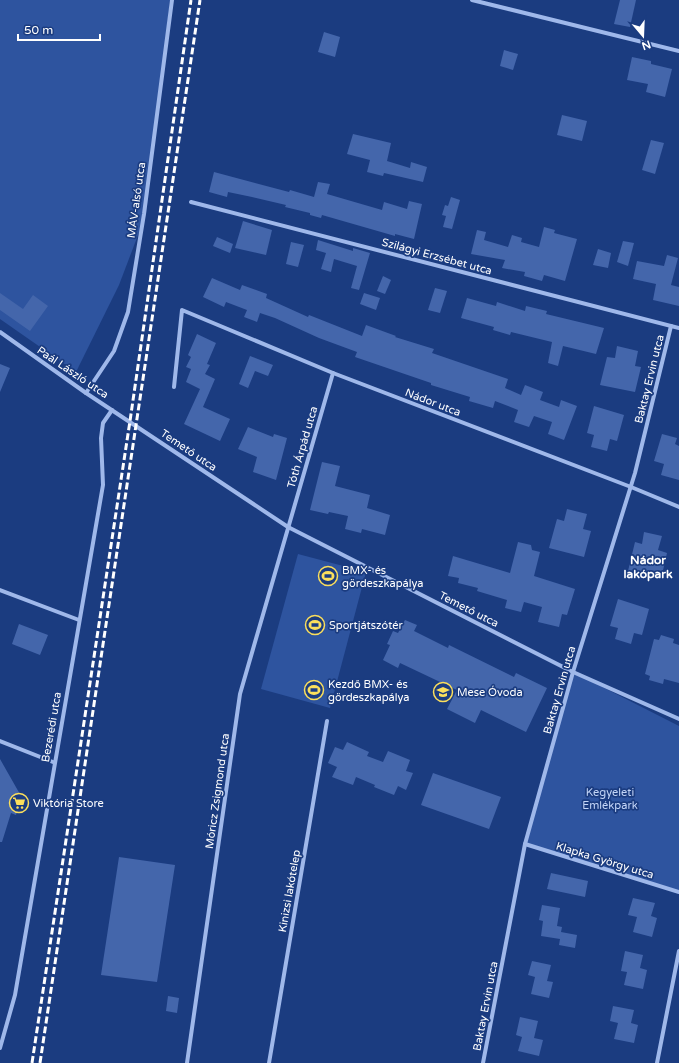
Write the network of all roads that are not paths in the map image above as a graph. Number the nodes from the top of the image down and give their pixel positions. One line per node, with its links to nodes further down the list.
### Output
1 (172, 0): 11 (street, MÁV-alsó utca)
2 (472, 0): 3 (street)
3 (482, 1): 4 (street)
4 (679, 51)
5 (191, 202): 6 (street, Szilágyi Erzsébet utca)
6 (671, 326): 7 (street, Szilágyi Erzsébet utca); 14 (street, Baktay Ervin utca)
7 (679, 328)
8 (0, 332): 11 (street, Paál László utca)
9 (333, 373): 10 (street, Nádor utca); 14 (street, Nádor utca); 16 (street, Tóth Árpád utca)
10 (174, 386)
11 (86, 392): 12 (street, Paál László utca)
12 (112, 410): 13 (street, Paál László utca); 18 (street, Bezerédi utca)
13 (137, 425): 16 (street, Temető utca)
14 (631, 487): 15 (street, Nádor utca); 19 (street, Baktay Ervin utca)
15 (679, 507)
16 (288, 527): 19 (street, Temető utca); 28 (street, Móricz Zsigmond utca)
17 (0, 590): 18 (street)
18 (79, 620): 23 (street, Bezerédi utca)
19 (573, 672): 20 (street, Temető utca); 24 (street, Baktay Ervin utca)
20 (679, 719)
21 (326, 721): 29 (street, Kinizsi lakótelep)
22 (0, 741): 23 (street)
23 (54, 762): 27 (street, Bezerédi utca)
24 (525, 844): 25 (street, Klapka György utca); 30 (street, Baktay Ervin utca)
25 (679, 892)
26 (679, 951): 31 (street)
27 (0, 1048)
28 (187, 1063)
29 (269, 1063)
30 (483, 1063)
31 (657, 1063)

